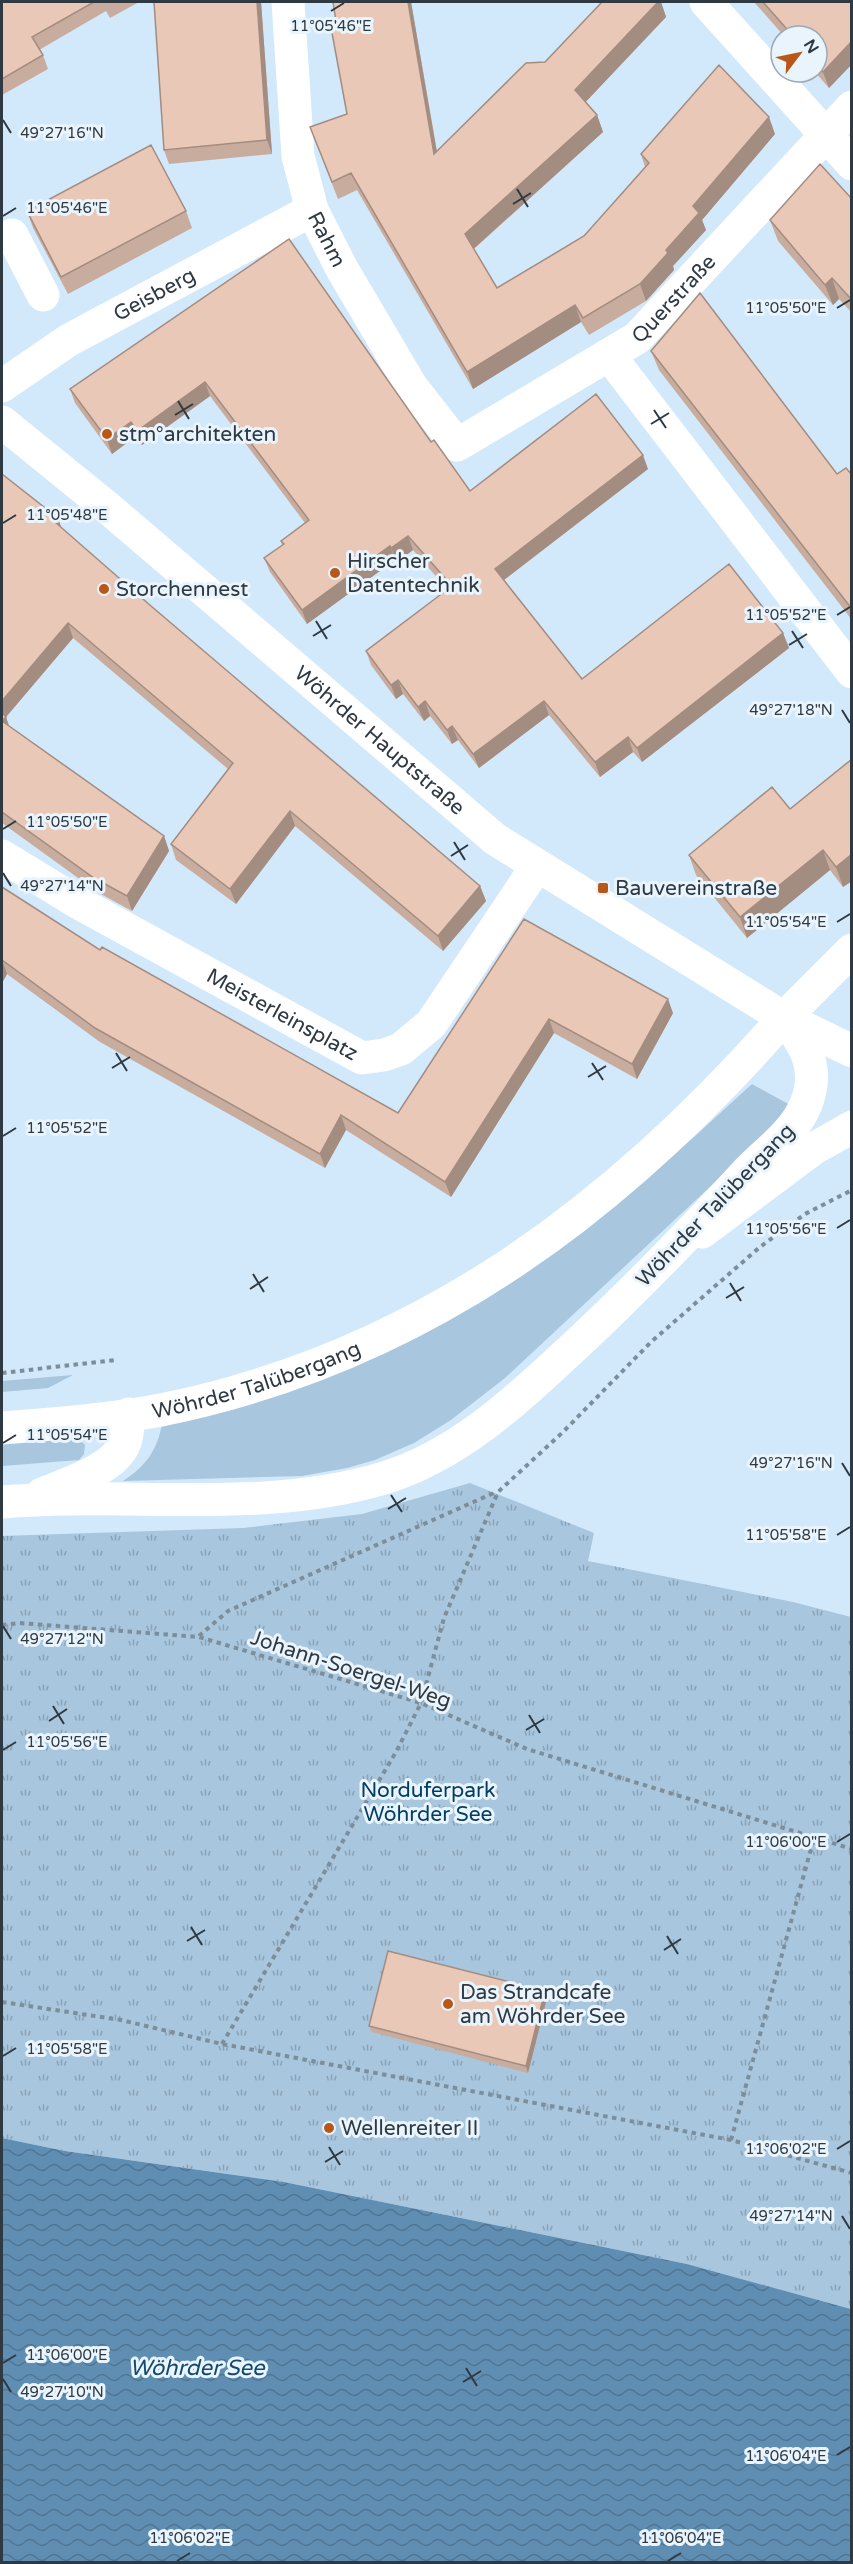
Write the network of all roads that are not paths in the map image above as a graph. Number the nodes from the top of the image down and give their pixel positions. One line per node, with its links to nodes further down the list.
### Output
1 (288, 2): 6 (street, Rahm)
2 (706, 2): 4 (street)
3 (852, 107): 4 (street, Querstraße)
4 (825, 135): 5 (street); 9 (street, Querstraße)
5 (852, 164)
6 (312, 210): 10 (street, Geisberg); 12 (street, Rahm)
7 (5, 232): 8 (street)
8 (43, 296)
9 (609, 355): 12 (street, Querstraße); 13 (street)
10 (2, 386)
11 (2, 422): 15 (street, Wöhrder Hauptstraße)
12 (457, 446)
13 (852, 672)
14 (2, 855): 15 (street, Meisterleinsplatz)
15 (537, 866): 17 (street, Wöhrder Hauptstraße)
16 (852, 950): 17 (street)
17 (784, 1018): 18 (street); 20 (street, Wöhrder Talübergang); 21 (street, Wöhrder Talübergang)
18 (852, 1051)
19 (852, 1127): 20 (street)
20 (669, 1256): 23 (street, Wöhrder Talübergang)
21 (129, 1414): 22 (street, Wöhrder Talübergang); 23 (street)
22 (2, 1428)
23 (15, 1501)

